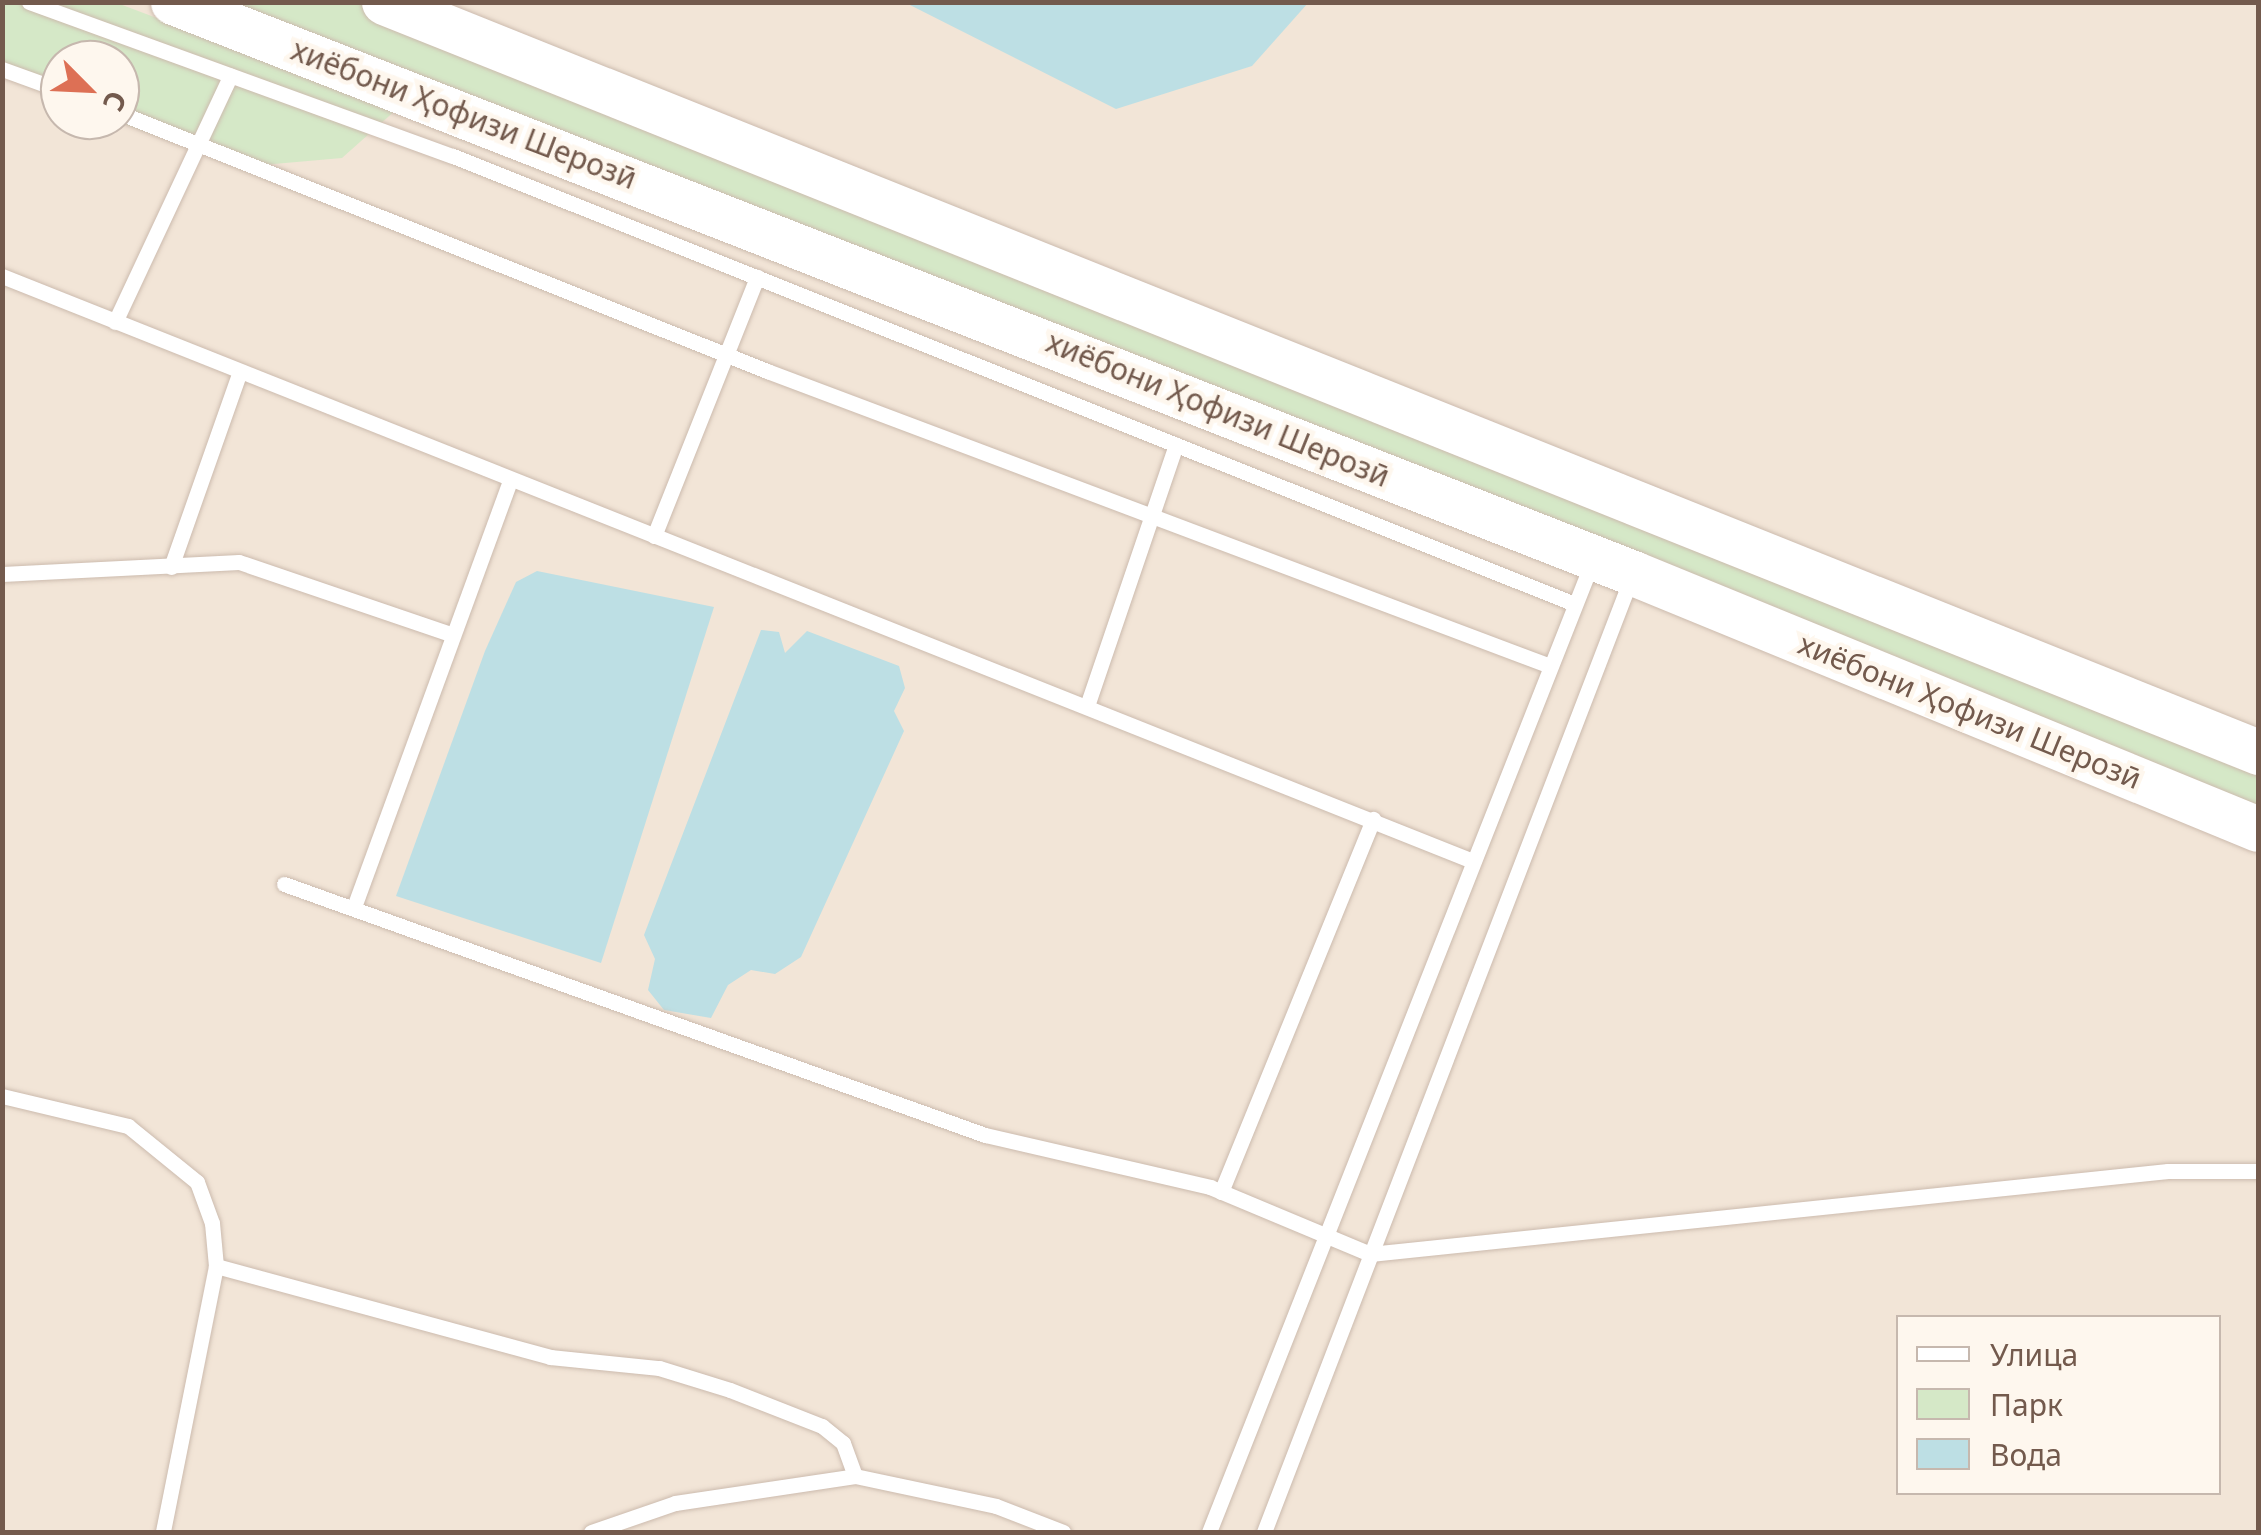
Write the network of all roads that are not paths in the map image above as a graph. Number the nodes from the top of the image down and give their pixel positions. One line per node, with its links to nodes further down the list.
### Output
1 (28, 2): 5 (lane)
2 (173, 2): 18 (main road, хиёбони Ҳофизи Шерозӣ)
3 (384, 2): 25 (main road)
4 (2, 69): 6 (lane)
5 (230, 76): 8 (lane); 10 (lane)
6 (40, 83)
7 (140, 121): 8 (lane)
8 (202, 144): 11 (lane); 12 (lane)
9 (2, 276): 11 (lane)
10 (757, 277): 12 (lane); 14 (lane)
11 (115, 322): 13 (lane)
12 (725, 354): 16 (lane); 17 (lane)
13 (239, 374): 15 (lane); 19 (lane)
14 (1176, 444): 16 (lane); 21 (lane)
15 (510, 481): 17 (lane); 22 (lane)
16 (1156, 518): 23 (lane); 24 (lane)
17 (654, 536): 24 (lane)
18 (1613, 565): 21 (lane); 27 (main road, хиёбони Ҳофизи Шерозӣ); 35 (lane)
19 (171, 567): 20 (lane); 22 (lane)
20 (2, 574)
21 (1575, 604): 23 (lane)
22 (453, 635): 30 (lane)
23 (1550, 666): 28 (lane)
24 (1088, 703): 26 (lane)
25 (2258, 752)
26 (1373, 820): 28 (lane); 33 (lane)
27 (2258, 829)
28 (1470, 860): 34 (lane)
29 (284, 884): 30 (lane)
30 (354, 907): 33 (lane)
31 (2, 1096): 36 (lane)
32 (2258, 1171): 35 (lane)
33 (1220, 1192): 34 (lane)
34 (1321, 1241): 35 (lane); 41 (lane)
35 (1370, 1254): 42 (lane)
36 (216, 1266): 37 (lane); 38 (lane)
37 (855, 1476): 39 (lane); 40 (lane)
38 (163, 1532)
39 (592, 1532)
40 (1064, 1532)
41 (1209, 1532)
42 (1264, 1532)

